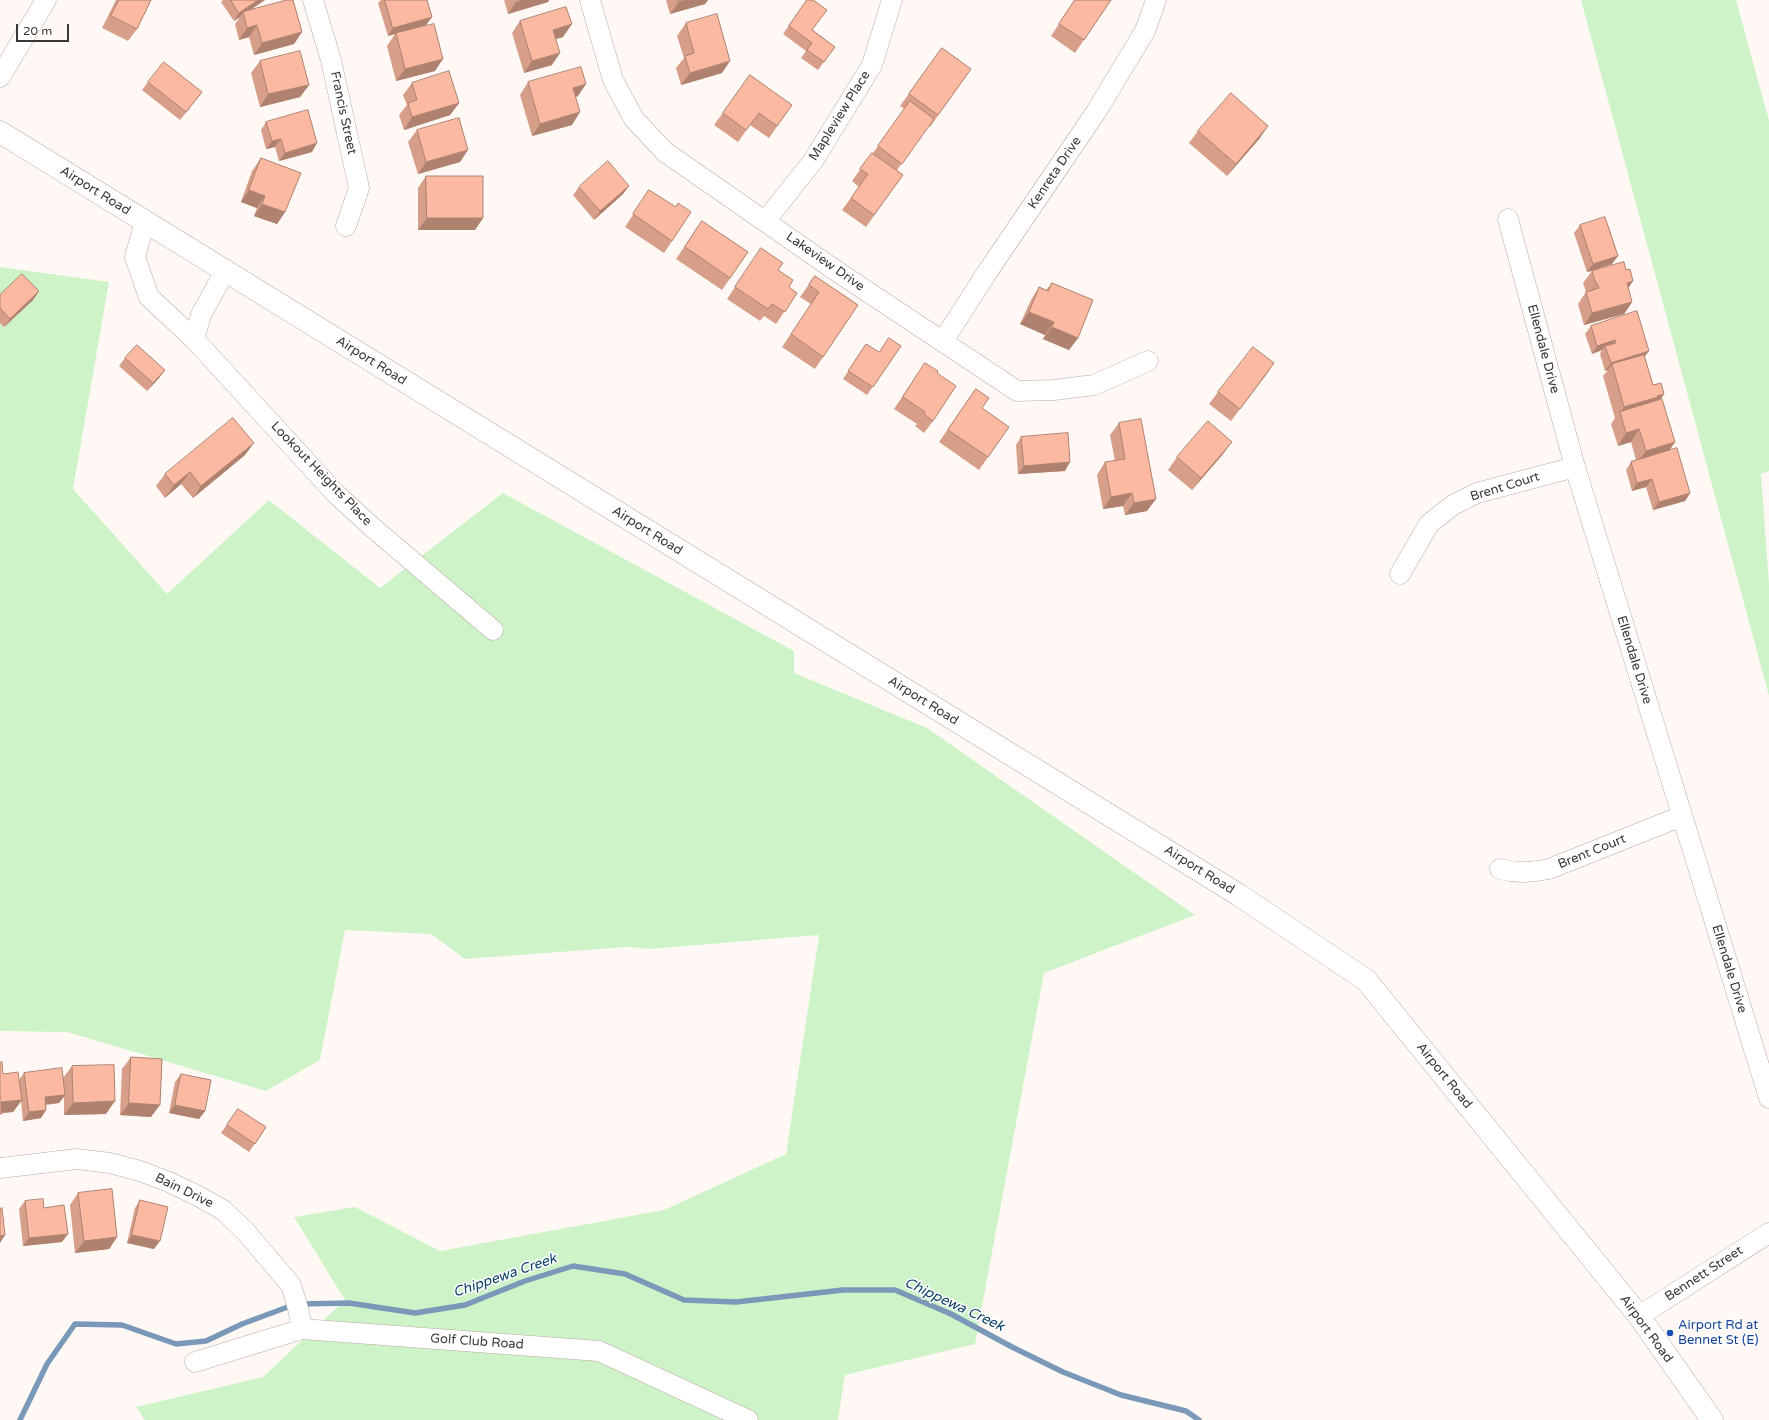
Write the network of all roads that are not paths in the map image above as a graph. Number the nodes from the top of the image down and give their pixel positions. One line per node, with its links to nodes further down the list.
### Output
1 (46, 0): 6 (street)
2 (313, 0): 11 (street, Francis Street)
3 (590, 0): 9 (street, Lakeview Drive)
4 (892, 0): 9 (street, Mapleview Place)
5 (1156, 0): 14 (street, Kenreta Drive)
6 (0, 77)
7 (0, 132): 10 (main road, Airport Road)
8 (1508, 219): 16 (street, Ellendale Drive)
9 (766, 220): 14 (street, Lakeview Drive)
10 (145, 222): 12 (main road, Airport Road); 13 (street, Lookout Heights Place)
11 (346, 226)
12 (225, 271): 13 (street); 24 (main road, Airport Road)
13 (194, 339): 18 (street, Lookout Heights Place)
14 (943, 341): 15 (street, Lakeview Drive)
15 (1148, 362)
16 (1575, 467): 17 (street, Brent Court); 19 (street, Ellendale Drive)
17 (1400, 574)
18 (493, 630)
19 (1682, 816): 20 (street, Brent Court); 21 (street, Ellendale Drive)
20 (1500, 868)
21 (1769, 1098)
22 (0, 1168): 25 (street, Bain Drive)
23 (1769, 1233): 24 (street, Bennett Street)
24 (1639, 1316): 28 (main road, Airport Road)
25 (301, 1321): 26 (street, Golf Club Road); 27 (street, Golf Club Road)
26 (195, 1362)
27 (748, 1420)
28 (1712, 1420)

